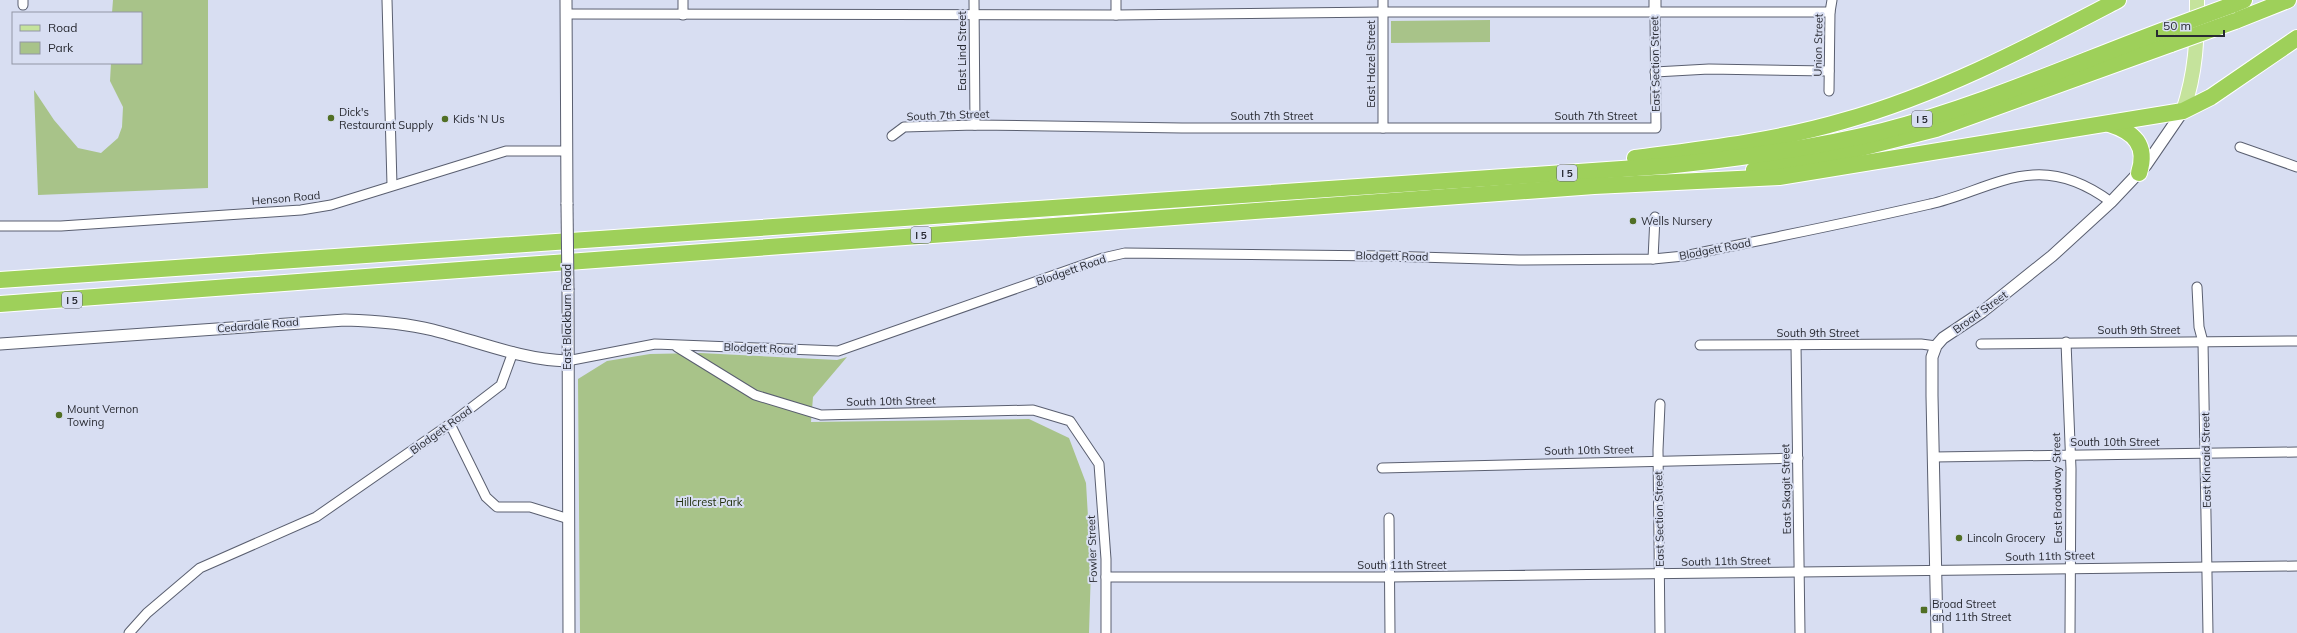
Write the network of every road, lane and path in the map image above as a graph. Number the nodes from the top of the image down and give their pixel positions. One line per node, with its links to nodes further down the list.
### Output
1 (387, 0): 37 (street)
2 (566, 0): 16 (street, East Blackburn Road)
3 (683, 0): 18 (street)
4 (974, 0): 17 (street, East Lind Street)
5 (1116, 0): 19 (street)
6 (1383, 0): 13 (street, East Hazel Street)
7 (1655, 0): 15 (street, East Section Street)
8 (1832, 0): 14 (street, Union Street)
9 (2118, 0): 35 (highway)
10 (2197, 0): 25 (main road, Broad Street)
11 (2288, 0): 20 (highway, I 5, bridge)
12 (2238, 2): 20 (highway, I 5, bridge)
13 (1383, 12): 15 (street); 19 (street); 28 (street, East Hazel Street)
14 (1830, 12): 15 (street); 22 (street, Union Street)
15 (1655, 13): 23 (street, East Section Street)
16 (566, 14): 18 (street); 32 (street, East Blackburn Road)
17 (974, 14): 18 (street); 19 (street); 27 (street, East Lind Street)
18 (684, 15)
19 (1116, 15)
20 (2169, 36): 35 (highway, I 5); 36 (highway, I 5)
21 (2297, 38): 25 (highway)
22 (1829, 71): 23 (street); 24 (street, Union Street)
23 (1655, 72): 29 (street, East Section Street)
24 (1828, 90)
25 (2183, 111): 26 (highway); 34 (street, Broad Street)
26 (2107, 124): 34 (highway); 36 (highway)
27 (975, 125): 28 (street, South 7th Street); 30 (street, South 7th Street)
28 (1383, 128): 29 (street, South 7th Street)
29 (1656, 128)
30 (892, 136)
31 (2240, 147): 33 (street)
32 (566, 151): 37 (street, Henson Road); 59 (street, East Blackburn Road, bridge)
33 (2297, 167)
34 (2139, 173): 38 (street, Broad Street)
35 (1468, 179): 42 (highway, I 5)
36 (1698, 180): 46 (highway, I 5)
37 (392, 185): 40 (street, Henson Road)
38 (2111, 202): 41 (street, Blodgett Road); 57 (street, Broad Street)
39 (1655, 217): 41 (street)
40 (0, 226)
41 (1653, 259): 56 (street, Blodgett Road)
42 (138, 270): 43 (highway); 44 (highway, I 5)
43 (0, 272)
44 (0, 280)
45 (2197, 287): 51 (street, East Kincaid Street)
46 (145, 295): 47 (highway, I 5); 48 (highway)
47 (0, 304)
48 (0, 311)
49 (2297, 341): 51 (street, South 9th Street)
50 (2066, 342): 51 (street, South 9th Street); 53 (street, South 9th Street); 63 (street, East Broadway Street)
51 (2203, 342): 64 (street, East Kincaid Street)
52 (0, 344): 58 (street, Cedardale Road)
53 (1981, 344)
54 (1700, 345): 55 (street, South 9th Street)
55 (1796, 345): 57 (street, South 9th Street); 66 (street, East Skagit Street)
56 (676, 346): 59 (street, Blodgett Road); 68 (street, South 10th Street)
57 (1936, 346): 65 (street)
58 (513, 352): 59 (street, Blodgett Road); 61 (street, Blodgett Road)
59 (567, 361): 71 (street, East Blackburn Road)
60 (1660, 404): 67 (street, East Section Street)
61 (450, 424): 71 (street); 80 (street, Blodgett Road)
62 (2297, 452): 64 (street, South 10th Street)
63 (2070, 454): 64 (street, South 10th Street); 65 (street, South 10th Street); 74 (street, East Broadway Street)
64 (2206, 454): 73 (street, East Kincaid Street)
65 (1934, 457): 75 (street)
66 (1798, 458): 67 (street, South 10th Street); 76 (street, East Skagit Street)
67 (1658, 461): 69 (street, South 10th Street); 77 (street, East Section Street)
68 (1100, 464): 78 (street, Fowler Street)
69 (1382, 468)
70 (1389, 518): 79 (street)
71 (569, 519): 81 (street, East Blackburn Road)
72 (2297, 566): 73 (street, South 11th Street)
73 (2207, 567): 74 (street, South 11th Street); 88 (street, East Kincaid Street)
74 (2070, 568): 75 (street, South 11th Street); 87 (street, East Broadway Street)
75 (1936, 570): 76 (street, South 11th Street); 86 (street)
76 (1799, 572): 77 (street, South 11th Street); 85 (street, East Skagit Street)
77 (1660, 574): 79 (street, South 11th Street); 84 (street, East Section Street)
78 (1106, 577): 79 (street, South 11th Street); 82 (street, Fowler Street)
79 (1390, 577): 83 (street)
80 (129, 633)
81 (569, 633)
82 (1106, 633)
83 (1390, 633)
84 (1660, 633)
85 (1800, 633)
86 (1936, 633)
87 (2070, 633)
88 (2208, 633)

